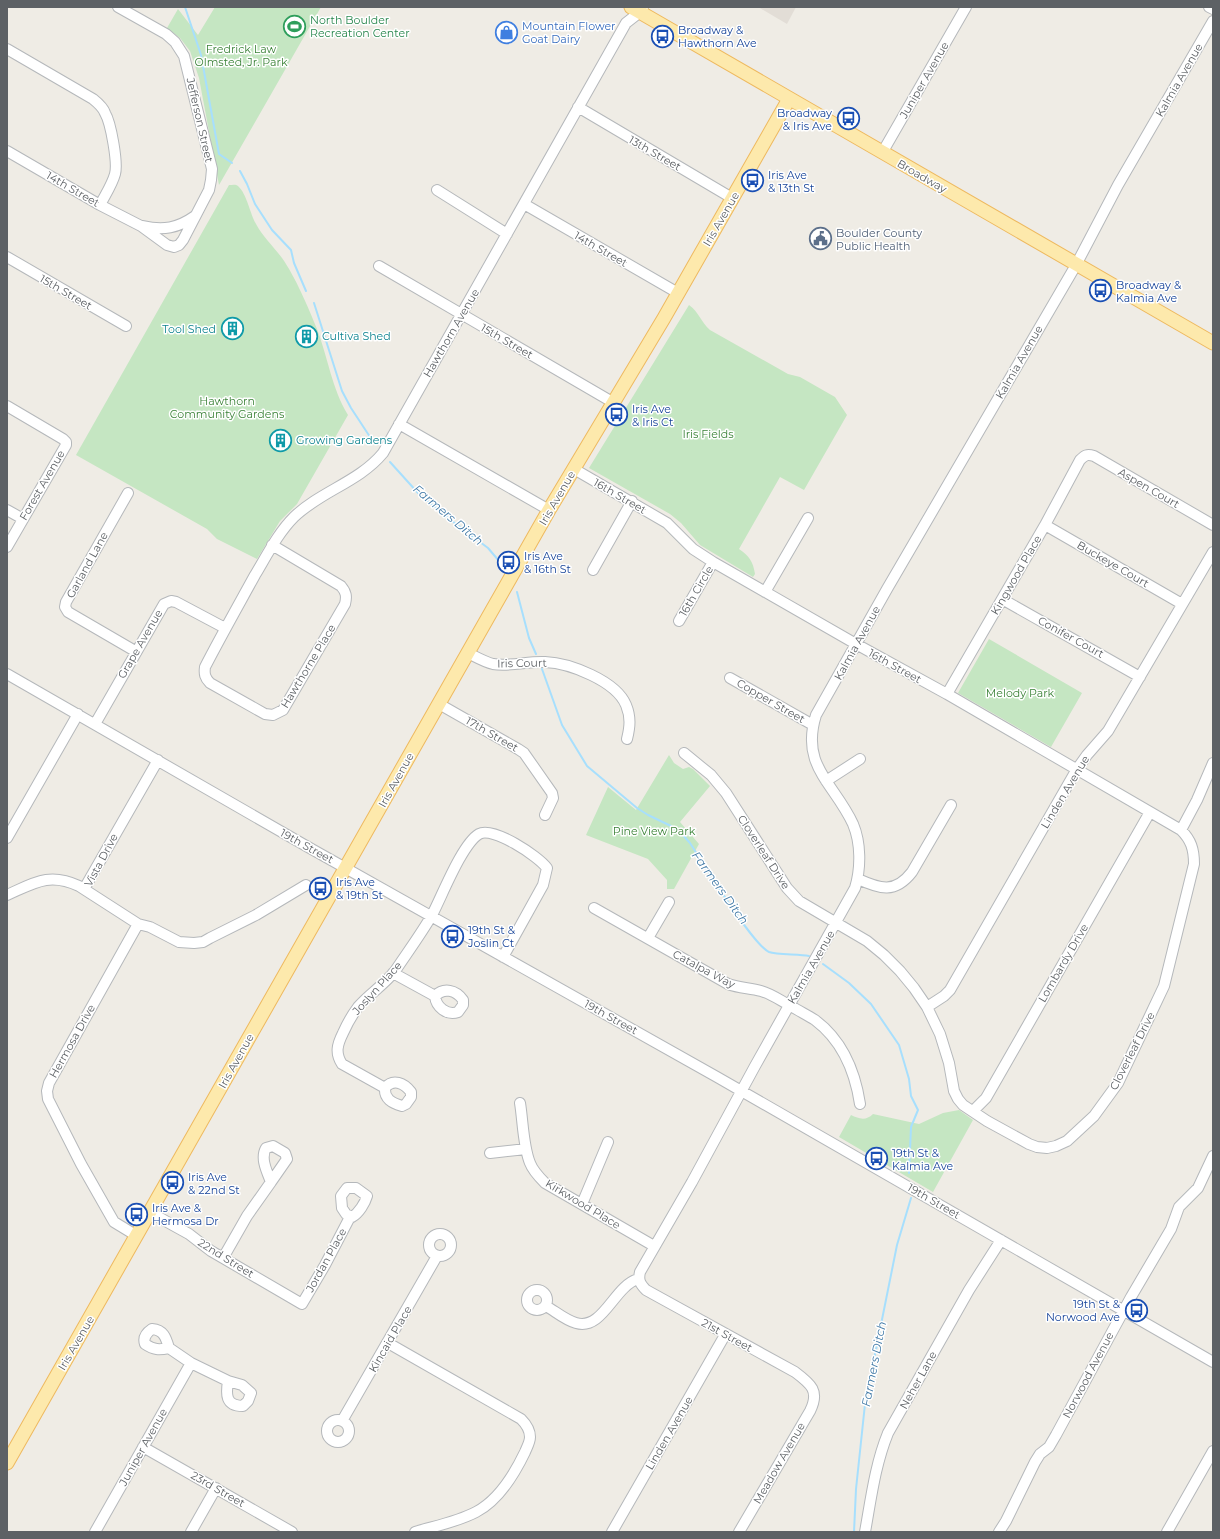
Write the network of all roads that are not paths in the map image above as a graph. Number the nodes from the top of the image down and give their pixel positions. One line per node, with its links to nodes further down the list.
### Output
1 (118, 7): 16 (street, Jefferson Street)
2 (966, 7): 11 (street, Juniper Avenue)
3 (1209, 7): 5 (street)
4 (638, 9): 8 (main road, Broadway); 9 (street, Hawthorn Avenue)
5 (1213, 9)
6 (1213, 21): 20 (street, Kalmia Avenue)
7 (7, 49): 15 (street)
8 (789, 99): 11 (main road, Broadway); 13 (main road, Iris Avenue)
9 (578, 107): 13 (street, 13th Street); 14 (street, Hawthorn Avenue)
10 (7, 151): 15 (street, 14th Street)
11 (882, 153): 20 (main road, Broadway)
12 (437, 190): 18 (street)
13 (732, 198): 22 (main road, Iris Avenue)
14 (524, 204): 18 (street, Hawthorn Avenue); 22 (street, 14th Street)
15 (100, 205): 17 (street, 14th Street)
16 (195, 216): 17 (street, 14th Street); 17 (street, 14th Street)
17 (141, 226)
18 (507, 234): 23 (street, Hawthorn Avenue)
19 (7, 257): 24 (street, 15th Street)
20 (1076, 264): 25 (main road, Broadway); 49 (street, Kalmia Avenue)
21 (379, 266): 23 (street, 15th Street)
22 (678, 293): 26 (main road, Iris Avenue)
23 (461, 314): 26 (street, 15th Street); 28 (street, Hawthorn Avenue)
24 (126, 326)
25 (1213, 343)
26 (614, 403): 30 (main road, Iris Avenue)
27 (7, 406): 36 (street, Forest Avenue)
28 (399, 424): 34 (street); 39 (street, Hawthorn Avenue)
29 (1084, 455): 37 (street, Kingwood Place); 38 (street, Aspen Court)
30 (574, 469): 32 (street, 16th Street); 34 (main road, Iris Avenue)
31 (128, 492): 50 (street, Garland Lane)
32 (632, 501): 42 (street, 16th Street); 43 (street)
33 (7, 510): 36 (street)
34 (549, 510): 51 (main road, Iris Avenue)
35 (808, 518): 44 (street)
36 (23, 519): 40 (street, Forest Avenue)
37 (1044, 525): 45 (street, Kingwood Place); 46 (street, Buckeye Court)
38 (1213, 525)
39 (272, 545): 48 (street, Hawthorn Avenue); 48 (street, Hawthorne Place)
40 (7, 547)
41 (1213, 552): 46 (street, Linden Avenue)
42 (713, 562): 44 (street, 16th Street); 47 (street, 16th Circle)
43 (593, 570)
44 (765, 592): 49 (street, 16th Street)
45 (1002, 599): 53 (street, Conifer Court); 55 (street, Kingwood Place)
46 (1182, 604): 53 (street, Linden Avenue)
47 (680, 621)
48 (225, 628): 50 (street, Grape Avenue)
49 (856, 644): 55 (street, 16th Street); 59 (street, Kalmia Avenue)
50 (135, 651): 58 (street, Grape Avenue)
51 (468, 653): 56 (main road, Iris Avenue); 60 (street, Iris Court)
52 (7, 674): 57 (street, 19th Street)
53 (1140, 677): 65 (street, Linden Avenue)
54 (730, 678): 59 (street, Copper Street)
55 (947, 694): 65 (street, 16th Street)
56 (439, 704): 69 (street, 17th Street); 72 (main road, Iris Avenue)
57 (78, 714): 58 (street, 19th Street); 71 (street)
58 (95, 724): 63 (street, 19th Street)
59 (813, 725): 66 (street, Kalmia Avenue)
60 (628, 738)
61 (684, 753): 80 (street, Cloverleaf Drive)
62 (860, 759): 66 (street)
63 (158, 760): 72 (street, 19th Street); 75 (street, Vista Drive)
64 (1213, 763): 70 (street)
65 (1077, 769): 68 (street, 16th Street); 87 (street, Linden Avenue)
66 (826, 781): 73 (street, Kalmia Avenue)
67 (951, 805): 73 (street)
68 (1150, 812): 70 (street, 16th Street); 92 (street, Lombardy Drive)
69 (546, 815)
70 (1181, 830): 92 (street, Cloverleaf Drive)
71 (7, 838)
72 (346, 867): 79 (street, 19th Street); 99 (main road, Iris Avenue)
73 (858, 879): 80 (street, Kalmia Avenue)
74 (306, 885): 81 (street, Vista Drive)
75 (84, 889): 76 (street); 81 (street, Vista Drive)
76 (7, 895)
77 (669, 902): 82 (street)
78 (594, 908): 82 (street, Catalpa Way)
79 (431, 916): 83 (street, 19th Street); 83 (street, Joslyn Place); 84 (street, Joslyn Place)
80 (836, 923): 86 (street, Kalmia Avenue); 87 (street, Cloverleaf Drive)
81 (138, 924): 101 (street, Hermosa Drive)
82 (648, 938): 86 (street, Catalpa Way)
83 (503, 957): 89 (street, 19th Street)
84 (393, 973): 85 (street); 88 (street, Joslyn Place)
85 (435, 996)
86 (789, 1005): 89 (street, Kalmia Avenue); 91 (street, Catalpa Way)
87 (927, 1007): 92 (street, Cloverleaf Drive)
88 (385, 1088)
89 (741, 1091): 102 (street, 19th Street); 103 (street, Kalmia Avenue)
90 (520, 1103): 94 (street, Kirkwood Place)
91 (860, 1104)
92 (973, 1112)
93 (608, 1142): 98 (street)
94 (526, 1149): 95 (street); 98 (street, Kirkwood Place)
95 (490, 1153)
96 (1213, 1156): 109 (street, Norwood Avenue)
97 (271, 1182): 105 (street)
98 (582, 1204): 103 (street, Kirkwood Place)
99 (150, 1213): 101 (main road, Iris Avenue); 105 (street, 22nd Street)
100 (350, 1217): 107 (street, Jordan Place)
101 (136, 1236): 120 (main road, Iris Avenue)
102 (1001, 1240): 109 (street, 19th Street); 129 (street, Neher Lane)
103 (654, 1246): 106 (street, Kalmia Avenue)
104 (437, 1256): 111 (street, Kincaid Place)
105 (223, 1258): 107 (street, 22nd Street)
106 (638, 1279): 108 (street); 110 (street, 21st Street)
107 (302, 1304)
108 (546, 1306)
109 (1123, 1310): 113 (street, 19th Street); 130 (street, Norwood Avenue)
110 (725, 1335): 116 (street, 21st Street); 127 (street, Linden Avenue)
111 (388, 1343): 117 (street, Kincaid Place); 126 (street)
112 (169, 1348): 114 (street)
113 (1213, 1362)
114 (191, 1363): 115 (street); 118 (street, Juniper Avenue)
115 (228, 1381)
116 (814, 1393): 128 (street, Meadow Avenue)
117 (342, 1421)
118 (144, 1447): 121 (street, 23rd Street); 123 (street, Juniper Avenue)
119 (1213, 1451): 131 (street)
120 (7, 1463)
121 (216, 1488): 122 (street, 23rd Street); 124 (street)
122 (280, 1529): 125 (street, 23rd Street)
123 (95, 1532)
124 (191, 1532)
125 (292, 1532)
126 (415, 1532)
127 (612, 1532)
128 (739, 1532)
129 (865, 1532)
130 (999, 1532)
131 (1167, 1532)

